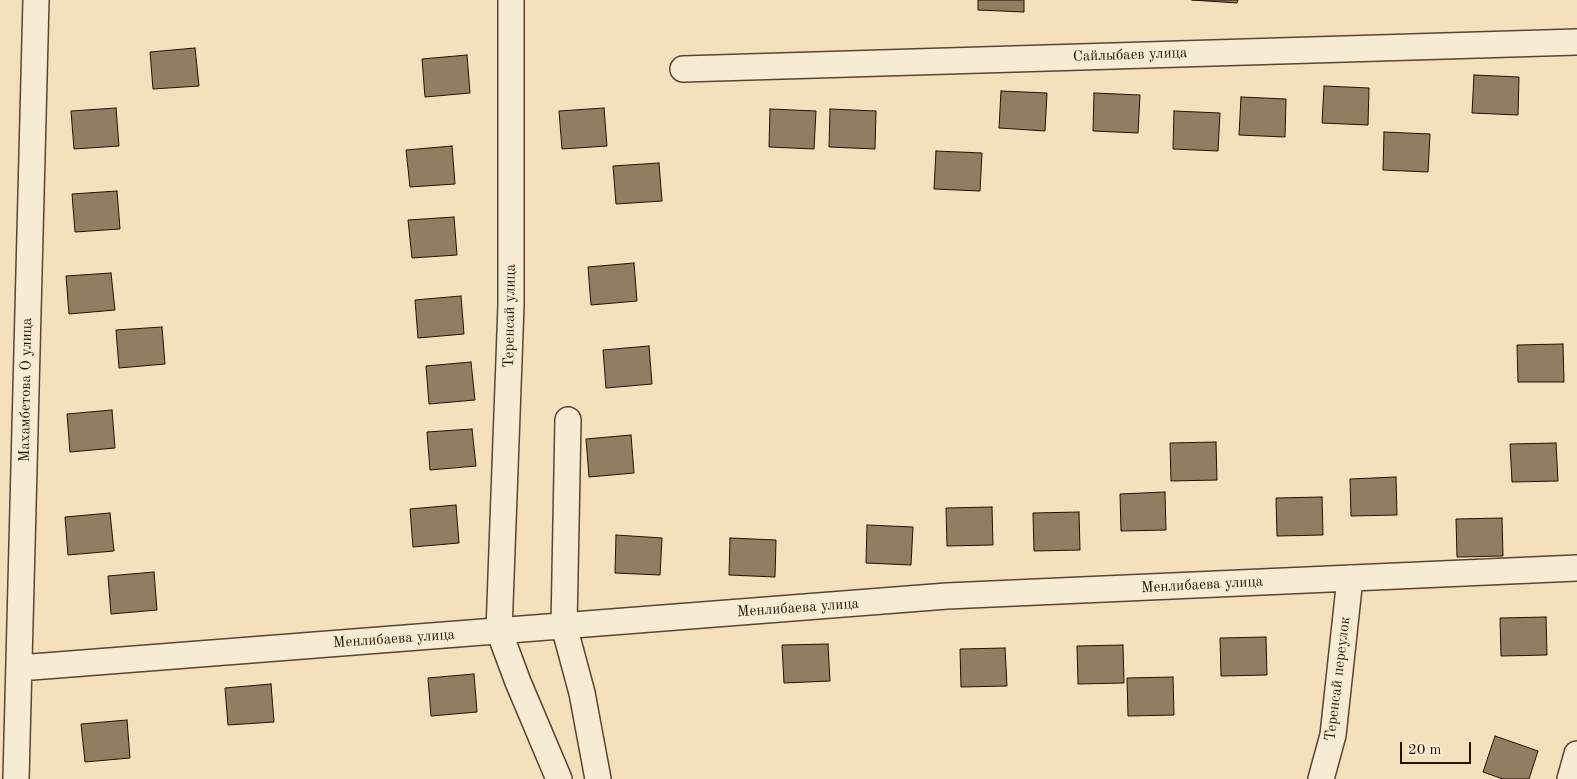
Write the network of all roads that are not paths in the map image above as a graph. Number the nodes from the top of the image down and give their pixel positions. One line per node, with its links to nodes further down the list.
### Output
1 (36, 0): 10 (street, Махамбетова О улица)
2 (511, 0): 9 (street, Теренсай улица)
3 (1577, 42): 4 (street, Сайлыбаев улица)
4 (683, 69)
5 (568, 420): 8 (street)
6 (1577, 568): 7 (street, Менлибаева улица)
7 (1350, 578): 8 (street, Менлибаева улица); 15 (street, Теренсай переулок)
8 (564, 626): 9 (street, Менлибаева улица); 14 (street)
9 (499, 631): 10 (street, Менлибаева улица); 13 (street)
10 (19, 668): 12 (street, Махамбетова О улица)
11 (1577, 754): 16 (street)
12 (16, 779)
13 (559, 779)
14 (598, 779)
15 (1321, 779)
16 (1570, 779)

